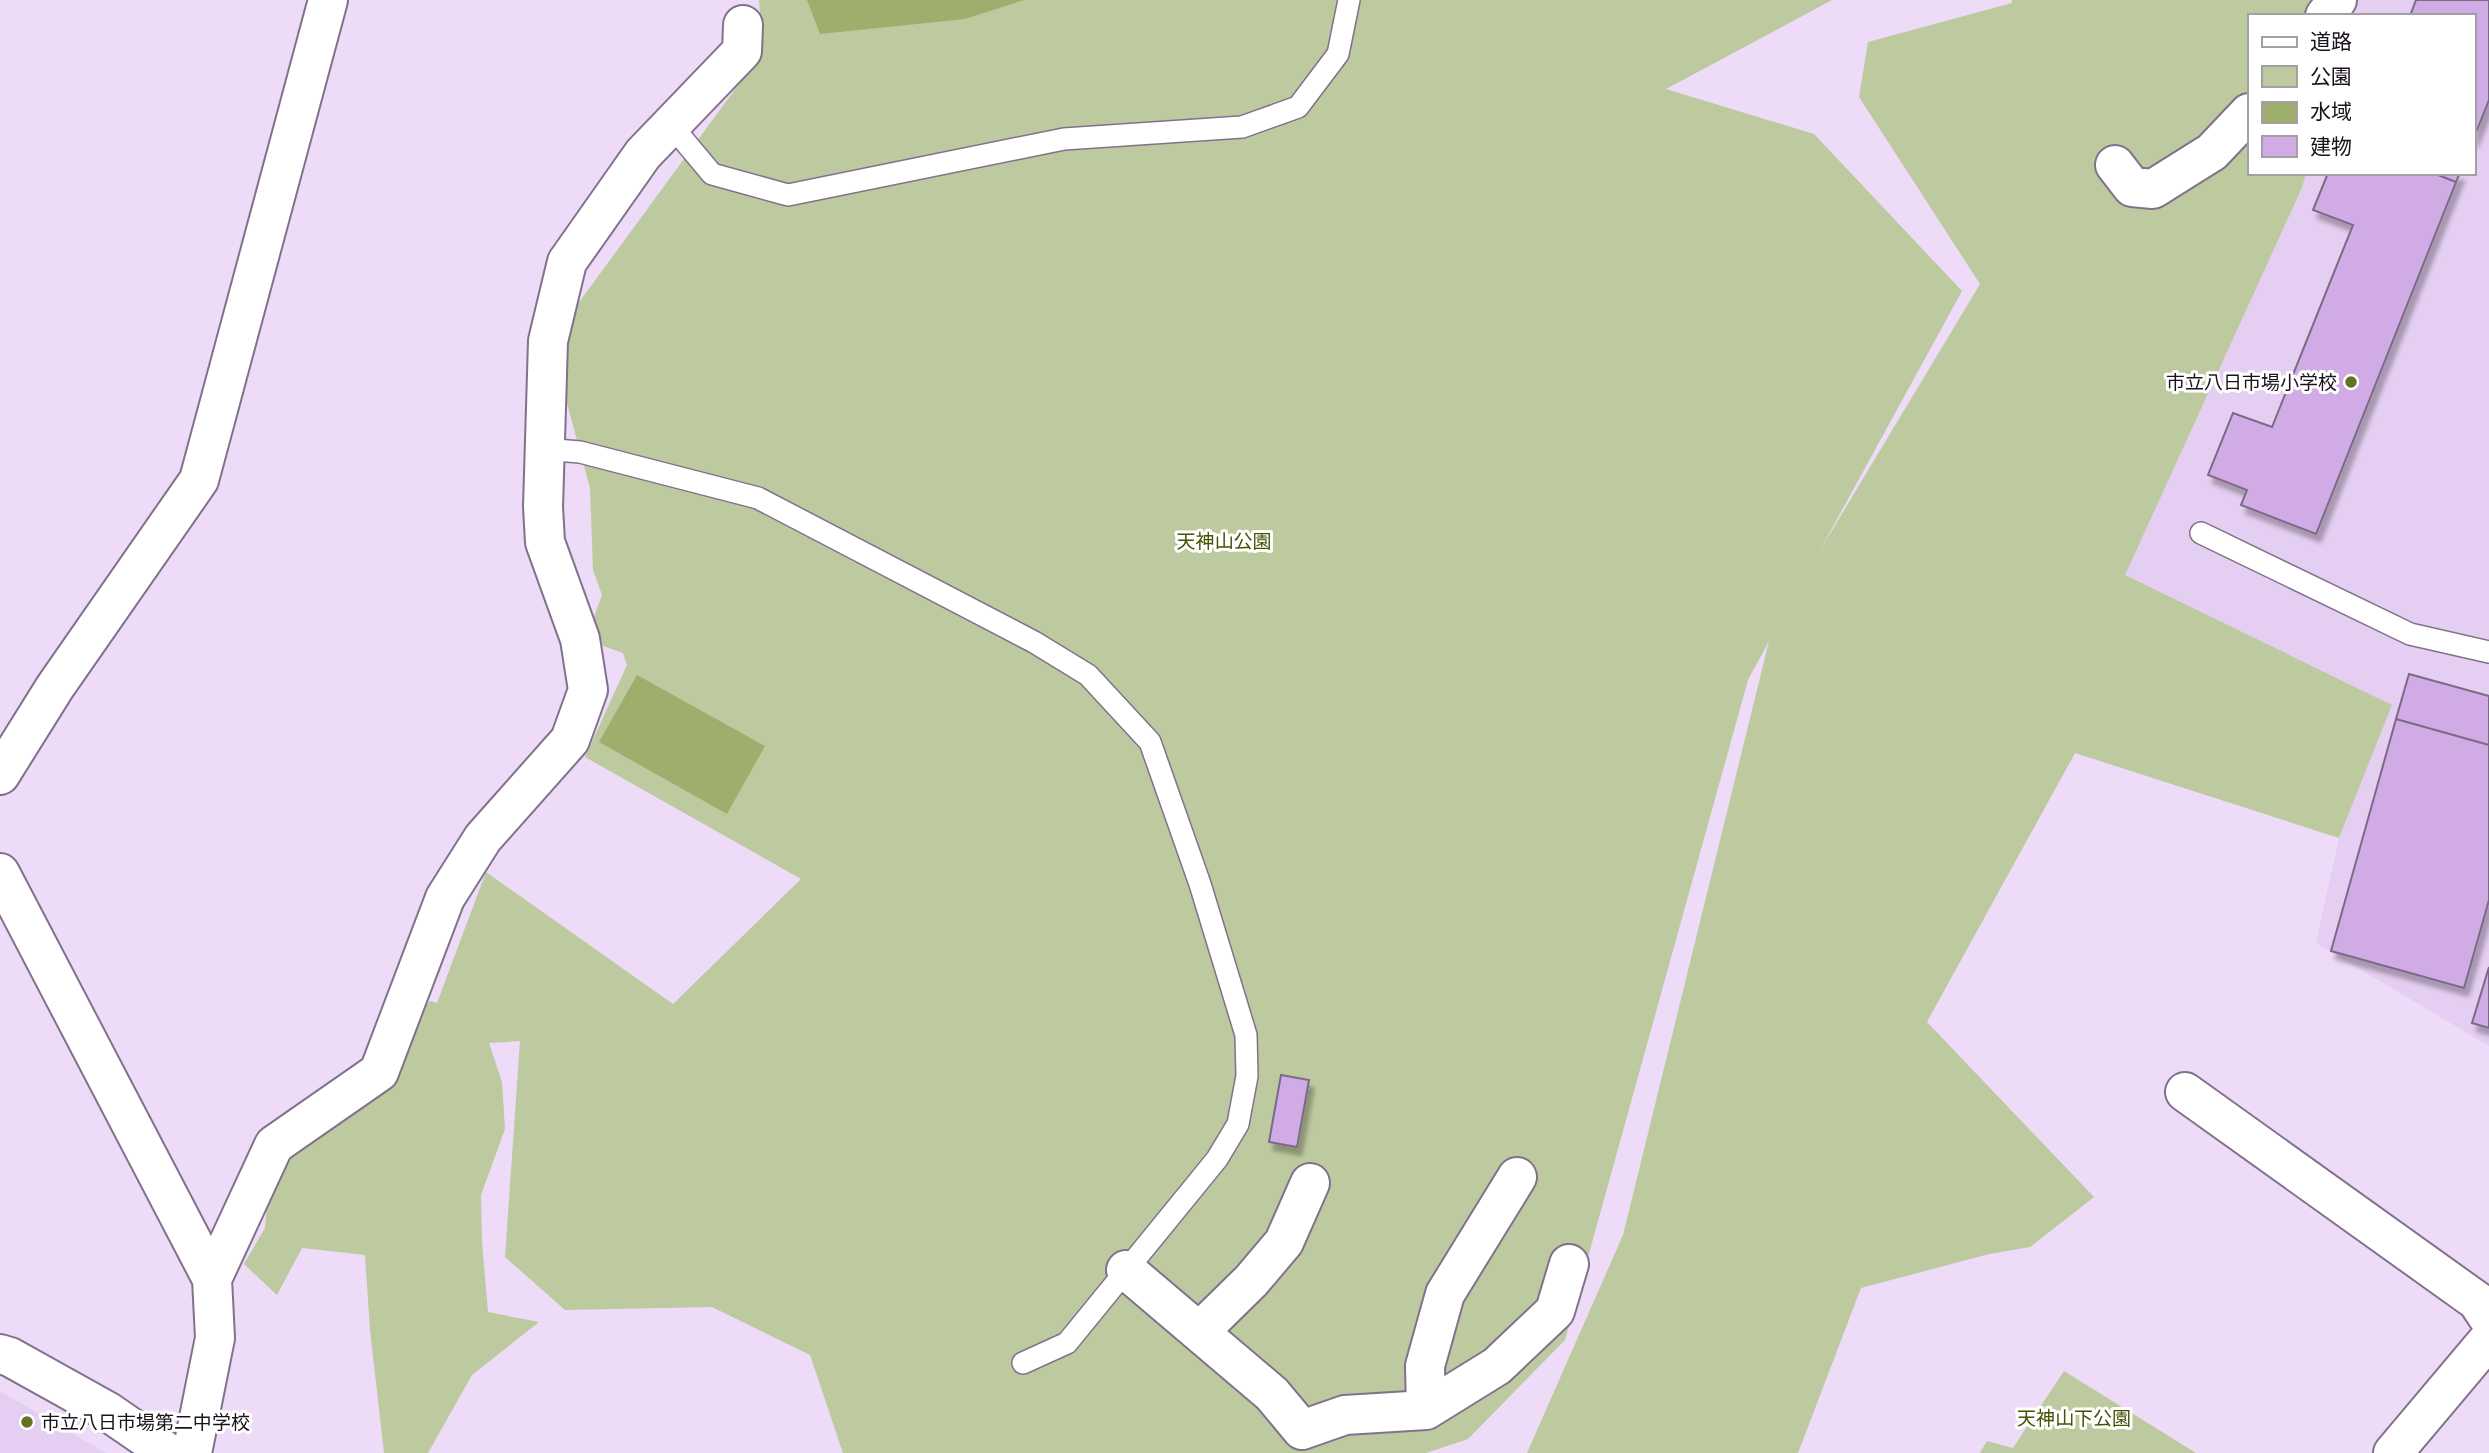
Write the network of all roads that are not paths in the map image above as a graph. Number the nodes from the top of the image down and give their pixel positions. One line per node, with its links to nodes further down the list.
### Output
1 (328, 0): 10 (street)
2 (1349, 0): 5 (lane)
3 (743, 25): 5 (street)
4 (2248, 114): 6 (street)
5 (671, 125): 7 (street)
6 (2115, 165)
7 (543, 449): 16 (lane); 17 (street)
8 (2201, 533): 9 (lane)
9 (2489, 652)
10 (0, 775)
11 (0, 873): 17 (street)
12 (2185, 1092): 18 (street)
13 (1517, 1177): 23 (street)
14 (1310, 1184): 19 (street)
15 (1569, 1264): 23 (street)
16 (1126, 1270): 19 (street); 22 (lane)
17 (212, 1279): 26 (street)
18 (2489, 1319)
19 (1199, 1332): 24 (street)
20 (2489, 1339): 27 (street)
21 (0, 1354): 25 (street)
22 (1023, 1363)
23 (1426, 1410): 24 (street)
24 (1300, 1442)
25 (168, 1453)
26 (192, 1453)
27 (2393, 1453)

